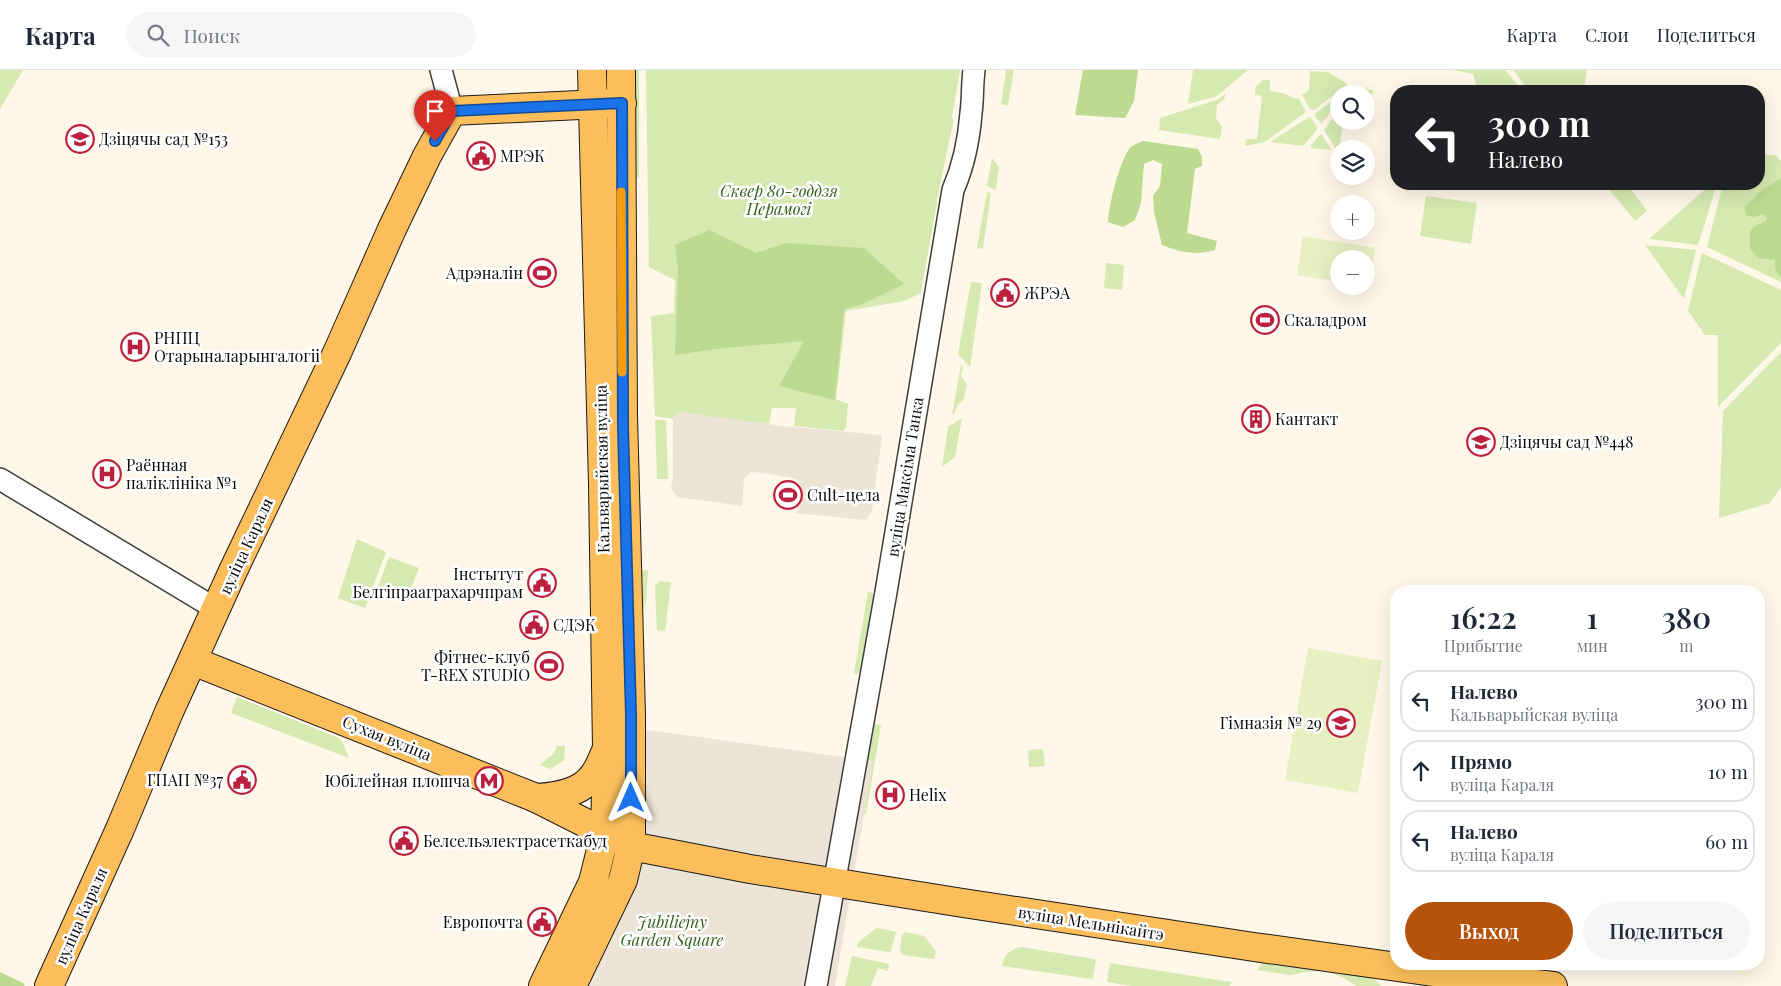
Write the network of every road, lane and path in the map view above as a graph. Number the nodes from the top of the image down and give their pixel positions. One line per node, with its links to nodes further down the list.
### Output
1 (441, 70): 7 (street)
2 (592, 70): 6 (main road, Кальварыйская вуліца)
3 (621, 70): 5 (main road, Кальварыйская вуліца)
4 (973, 80): 17 (street, вуліца Максіма Танка)
5 (622, 103): 6 (main road); 14 (main road, Кальварыйская вуліца)
6 (593, 105): 7 (main road); 11 (main road, Кальварыйская вуліца)
7 (452, 111): 9 (main road, вуліца Караля)
8 (0, 478): 9 (street)
9 (216, 609): 10 (main road, вуліца Караля)
10 (193, 661): 12 (main road, Сухая вуліца); 20 (main road, вуліца Караля)
11 (606, 749): 12 (main road); 13 (main road, Кальварыйская вуліца)
12 (536, 798): 13 (main road, Сухая вуліца)
13 (605, 834): 14 (main road, Сухая вуліца); 21 (main road, Кальварыйская вуліца)
14 (631, 846): 15 (main road, вуліца Мельнікайтэ); 16 (main road, Кальварыйская вуліца)
15 (670, 855): 16 (main road); 17 (main road, вуліца Мельнікайтэ)
16 (623, 880): 22 (main road)
17 (835, 884): 18 (main road, вуліца Мельнікайтэ); 23 (street, вуліца Максіма Танка)
18 (1390, 966)
19 (1416, 970): 24 (main road, вуліца Мельнікайтэ)
20 (49, 986)
21 (543, 986)
22 (572, 986)
23 (816, 986)
24 (1553, 986)

